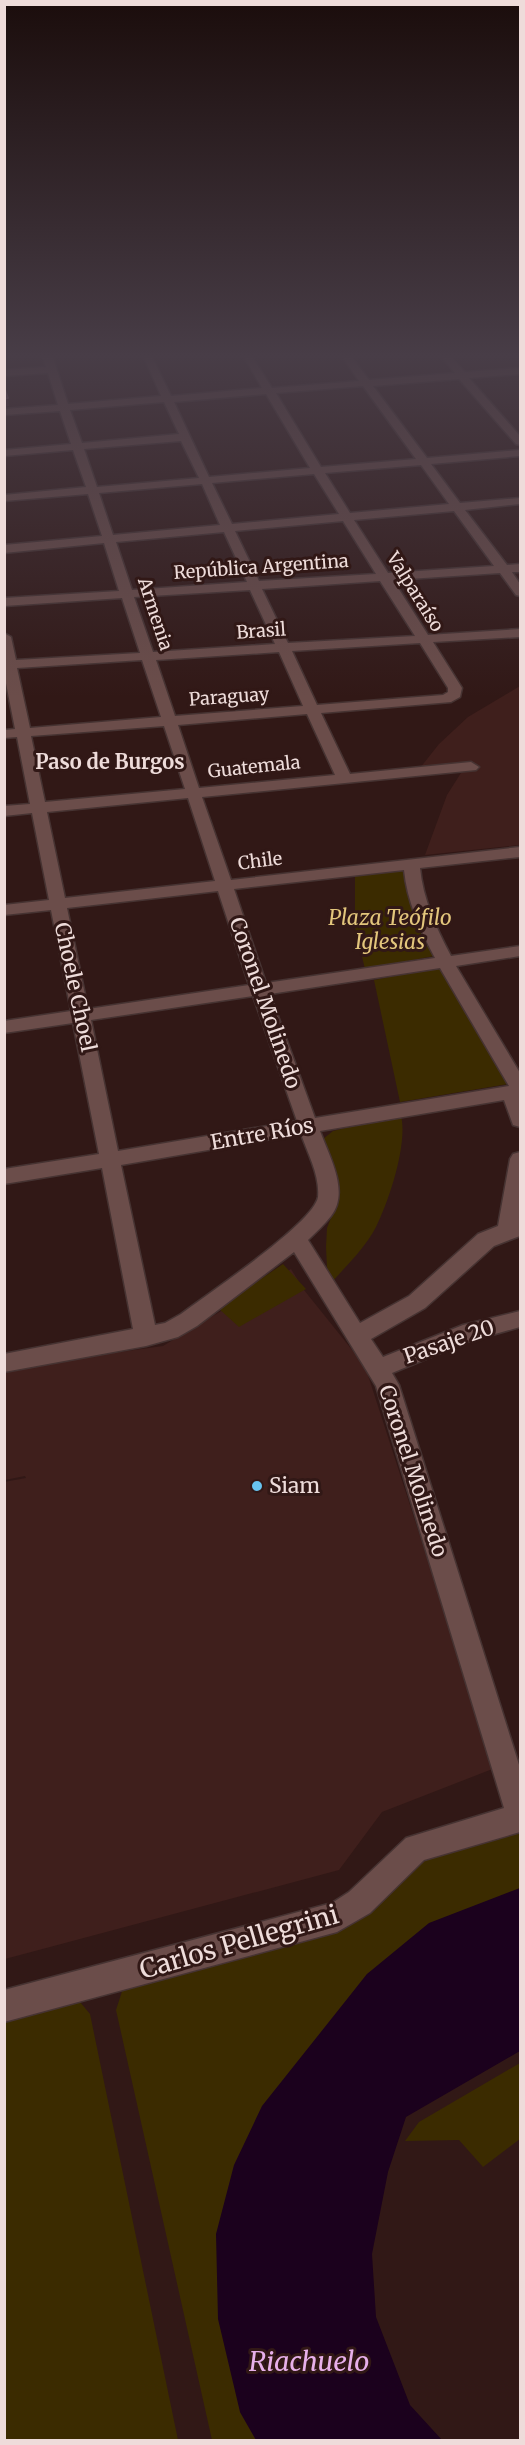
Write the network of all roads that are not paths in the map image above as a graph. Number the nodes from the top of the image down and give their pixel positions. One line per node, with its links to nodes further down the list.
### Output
1 (87, 469): 7 (street, Armenia)
2 (201, 469): 6 (street)
3 (341, 469): 5 (street)
4 (430, 469): 10 (street)
5 (319, 471): 6 (street); 11 (street, Valparaíso)
6 (206, 480): 7 (street); 12 (street)
7 (94, 490): 8 (street); 13 (street, Armenia)
8 (4, 498)
9 (520, 501): 10 (street)
10 (458, 507): 11 (street); 16 (street)
11 (346, 518): 12 (street); 17 (street, Valparaíso)
12 (230, 528): 13 (street); 18 (street)
13 (110, 539): 14 (street); 20 (street, Armenia)
14 (4, 549)
15 (520, 567): 16 (street, República Argentina)
16 (503, 569): 17 (street, República Argentina); 19 (street)
17 (384, 576): 18 (street, República Argentina); 24 (street, Valparaíso)
18 (256, 586): 20 (street, República Argentina); 25 (street)
19 (520, 592)
20 (128, 594): 21 (street, República Argentina); 26 (street, Armenia)
21 (4, 602)
22 (520, 633): 24 (street, Brasil)
23 (4, 638): 27 (street, Choele Choel)
24 (423, 639): 25 (street, Brasil); 28 (street, Valparaíso)
25 (286, 648): 26 (street, Brasil); 29 (street)
26 (148, 656): 27 (street, Brasil); 30 (street, Armenia)
27 (8, 665): 31 (street, Choele Choel)
28 (455, 694): 29 (street, Paraguay)
29 (314, 710): 30 (street, Paraguay); 34 (street)
30 (170, 720): 31 (street, Paraguay); 35 (street, Armenia)
31 (24, 732): 32 (street, Paraguay); 36 (street, Choele Choel)
32 (4, 734)
33 (471, 767): 34 (street, Guatemala)
34 (344, 778): 35 (street, Guatemala)
35 (194, 793): 36 (street, Guatemala); 40 (street, Armenia)
36 (40, 808): 37 (street, Guatemala); 41 (street, Choele Choel)
37 (4, 811)
38 (520, 852): 39 (street, Chile)
39 (411, 863): 40 (street, Chile); 44 (street)
40 (226, 885): 41 (street, Chile); 45 (street, Coronel Molinedo)
41 (58, 904): 42 (street, Chile); 46 (street, Choele Choel)
42 (4, 910)
43 (520, 951): 44 (street)
44 (446, 962): 45 (street); 48 (street)
45 (260, 989): 46 (street); 50 (street, Coronel Molinedo)
46 (81, 1015): 47 (street); 52 (street, Choele Choel)
47 (4, 1027)
48 (517, 1091): 49 (street); 50 (street, Entre Ríos)
49 (520, 1120)
50 (307, 1126): 52 (street, Entre Ríos); 55 (street, Coronel Molinedo)
51 (520, 1159): 54 (street)
52 (111, 1160): 53 (street, Entre Ríos); 58 (street, Choele Choel)
53 (4, 1177)
54 (514, 1229): 57 (street)
55 (296, 1240): 57 (street, Coronel Molinedo); 58 (street)
56 (519, 1319): 60 (street, Pasaje 20)
57 (356, 1336): 60 (street, Coronel Molinedo)
58 (146, 1337): 59 (street)
59 (4, 1363)
60 (379, 1368): 61 (street, Coronel Molinedo)
61 (520, 1812)
62 (520, 1818): 63 (street, Carlos Pellegrini)
63 (4, 2006)

